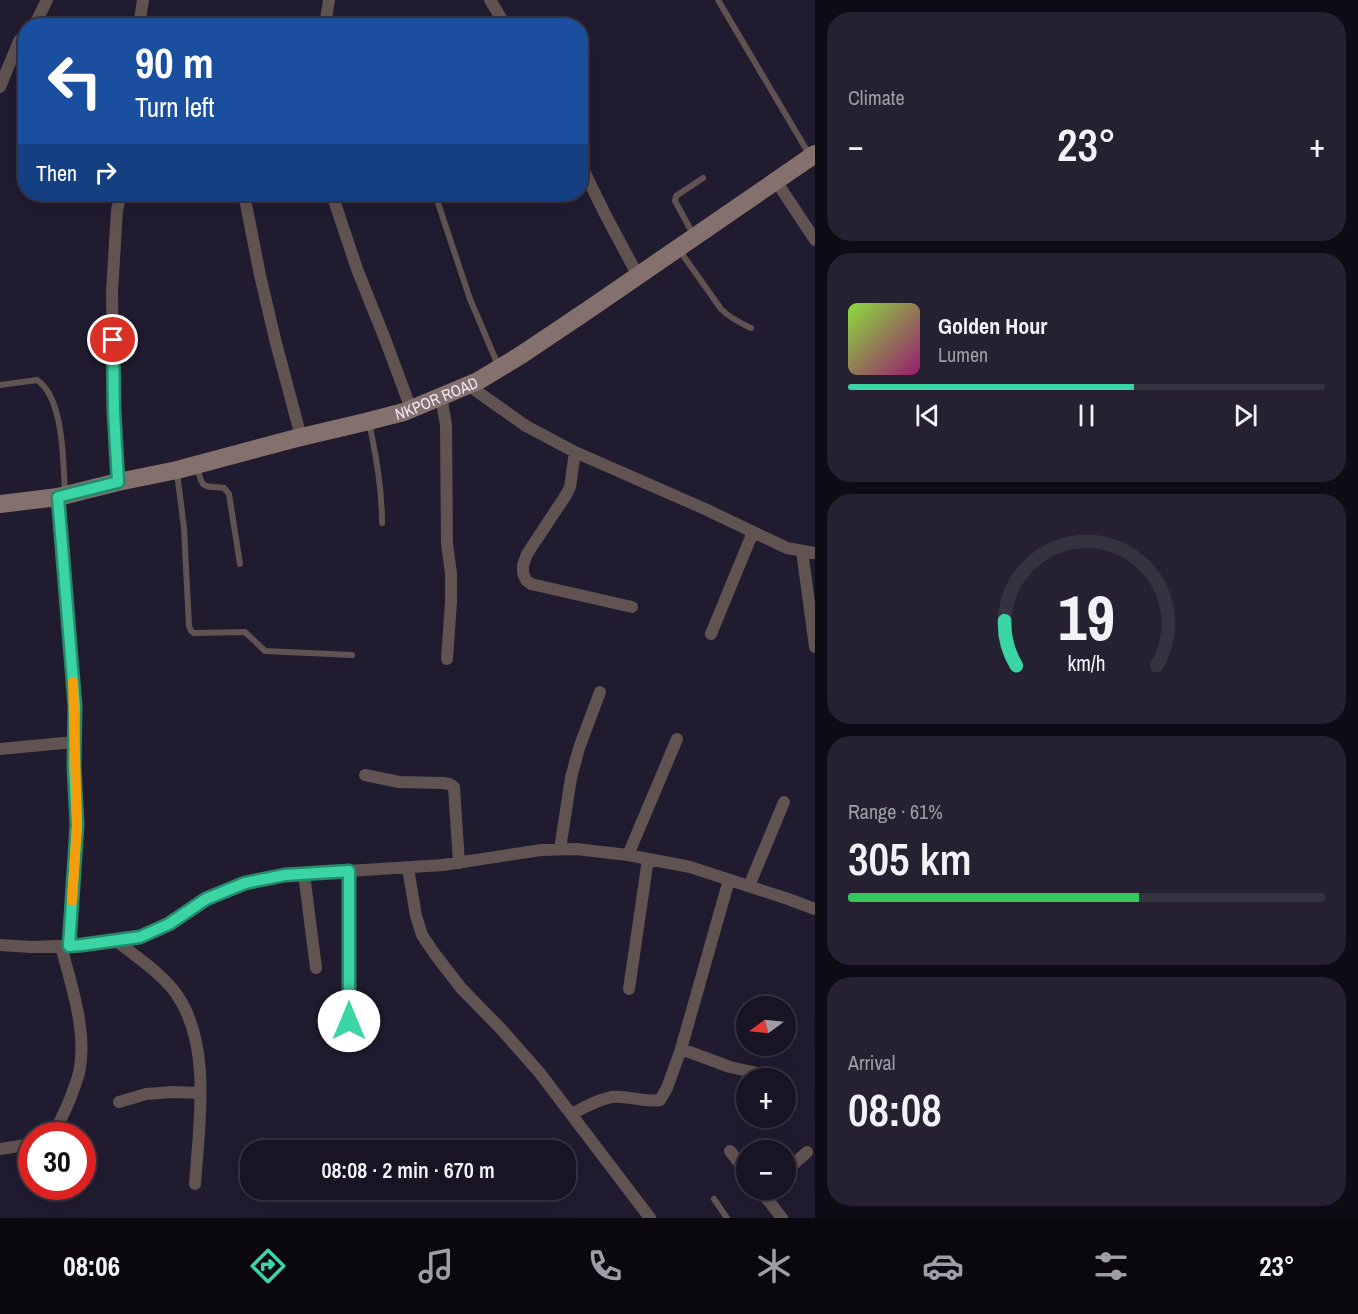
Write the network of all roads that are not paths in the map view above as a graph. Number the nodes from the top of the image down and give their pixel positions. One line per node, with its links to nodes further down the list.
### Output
1 (47, 0): 6 (street)
2 (143, 0): 7 (street)
3 (329, 0): 8 (street)
4 (490, 0): 9 (street)
5 (718, 0): 12 (lane)
6 (38, 18)
7 (140, 18)
8 (326, 18)
9 (501, 18)
10 (18, 40): 11 (street)
11 (0, 87)
12 (813, 155): 15 (street, NKPOR ROAD)
13 (703, 178): 20 (lane)
14 (588, 179): 23 (street)
15 (776, 181): 20 (street, NKPOR ROAD); 21 (street)
16 (119, 201): 35 (street)
17 (245, 201): 31 (street)
18 (334, 201): 29 (street)
19 (437, 201): 25 (lane)
20 (695, 237): 22 (street, NKPOR ROAD)
21 (815, 240)
22 (678, 248): 23 (street, NKPOR ROAD); 24 (lane)
23 (638, 276): 25 (street, NKPOR ROAD)
24 (751, 328)
25 (499, 368): 27 (street, NKPOR ROAD)
26 (0, 385): 36 (lane)
27 (468, 385): 28 (street, NKPOR ROAD); 32 (street)
28 (441, 396): 29 (street, NKPOR ROAD); 46 (street)
29 (411, 409): 30 (street, NKPOR ROAD)
30 (369, 421): 31 (street, NKPOR ROAD); 38 (lane)
31 (301, 437): 33 (street, NKPOR ROAD)
32 (575, 452): 39 (street); 42 (street)
33 (196, 465): 34 (street, NKPOR ROAD); 41 (lane)
34 (177, 470): 35 (street, NKPOR ROAD); 45 (lane)
35 (118, 482): 36 (street, NKPOR ROAD)
36 (62, 496): 37 (street, NKPOR ROAD); 49 (street)
37 (0, 504)
38 (382, 522)
39 (753, 532): 40 (street); 43 (street)
40 (809, 552): 44 (street)
41 (240, 564)
42 (632, 607)
43 (711, 634)
44 (815, 647)
45 (352, 655)
46 (447, 659)
47 (600, 692): 53 (street)
48 (677, 739): 54 (street)
49 (75, 742): 50 (street); 65 (street)
50 (0, 749)
51 (365, 775): 56 (street)
52 (784, 802): 61 (street)
53 (560, 849): 54 (street); 56 (street)
54 (628, 855): 55 (street)
55 (648, 859): 60 (street); 67 (street)
56 (459, 863): 57 (street)
57 (408, 867): 58 (street); 73 (street)
58 (349, 871): 59 (street); 68 (street)
59 (304, 874): 63 (street); 66 (street)
60 (729, 880): 61 (street); 69 (street)
61 (749, 886): 62 (street)
62 (815, 909)
63 (115, 940): 65 (street); 71 (street)
64 (0, 945): 65 (street)
65 (65, 946): 74 (street)
66 (316, 968)
67 (629, 989)
68 (349, 1021)
69 (681, 1048): 70 (street); 73 (street)
70 (736, 1068)
71 (200, 1093): 72 (street); 81 (street)
72 (119, 1102)
73 (571, 1114): 84 (street)
74 (59, 1122)
75 (18, 1146): 76 (street)
76 (0, 1149)
77 (730, 1151): 79 (street)
78 (807, 1152): 80 (street)
79 (736, 1159)
80 (796, 1162)
81 (195, 1184)
82 (714, 1199): 85 (lane)
83 (769, 1200): 86 (street)
84 (650, 1218)
85 (727, 1218)
86 (782, 1218)

